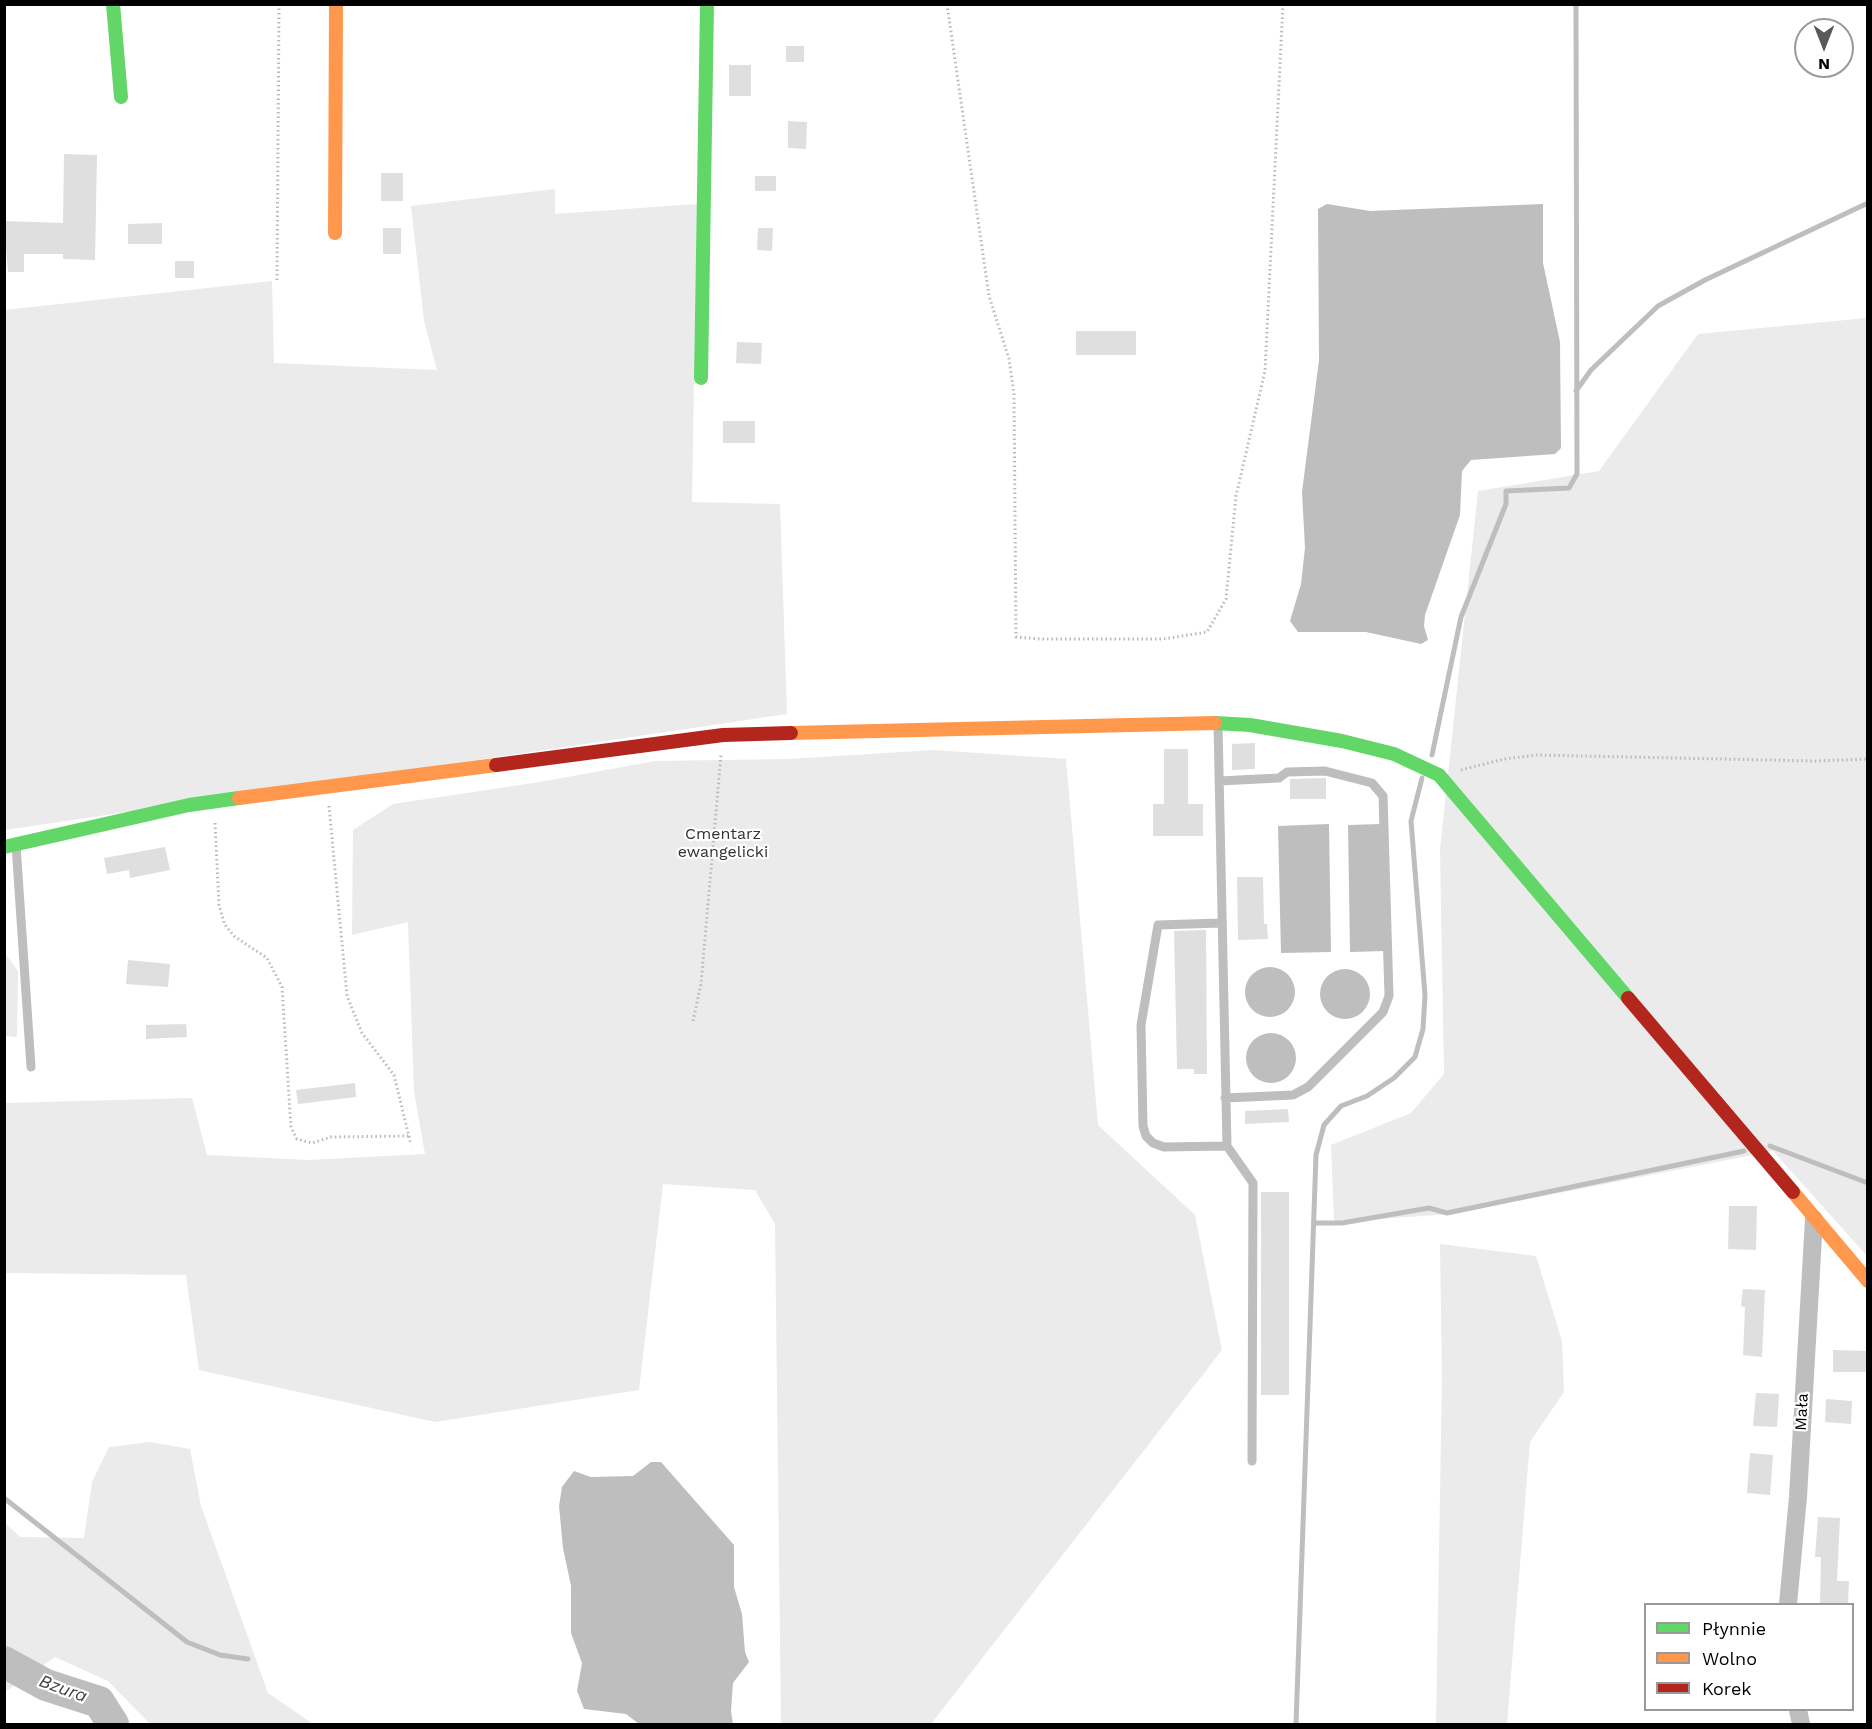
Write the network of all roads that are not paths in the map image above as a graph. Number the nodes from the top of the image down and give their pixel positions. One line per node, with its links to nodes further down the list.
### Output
1 (113, 4): 4 (street)
2 (336, 4): 5 (street)
3 (707, 4): 6 (street)
4 (121, 97)
5 (334, 233)
6 (701, 378)
7 (1218, 723): 8 (lane); 9 (street); 14 (street)
8 (1219, 781): 10 (lane); 12 (lane)
9 (10, 845): 11 (lane)
10 (1221, 923): 12 (lane); 13 (lane)
11 (31, 1067)
12 (1225, 1098): 13 (lane)
13 (1227, 1146): 16 (lane)
14 (1814, 1219): 15 (street); 17 (street, Mała)
15 (1868, 1281)
16 (1252, 1461)
17 (1788, 1603)

